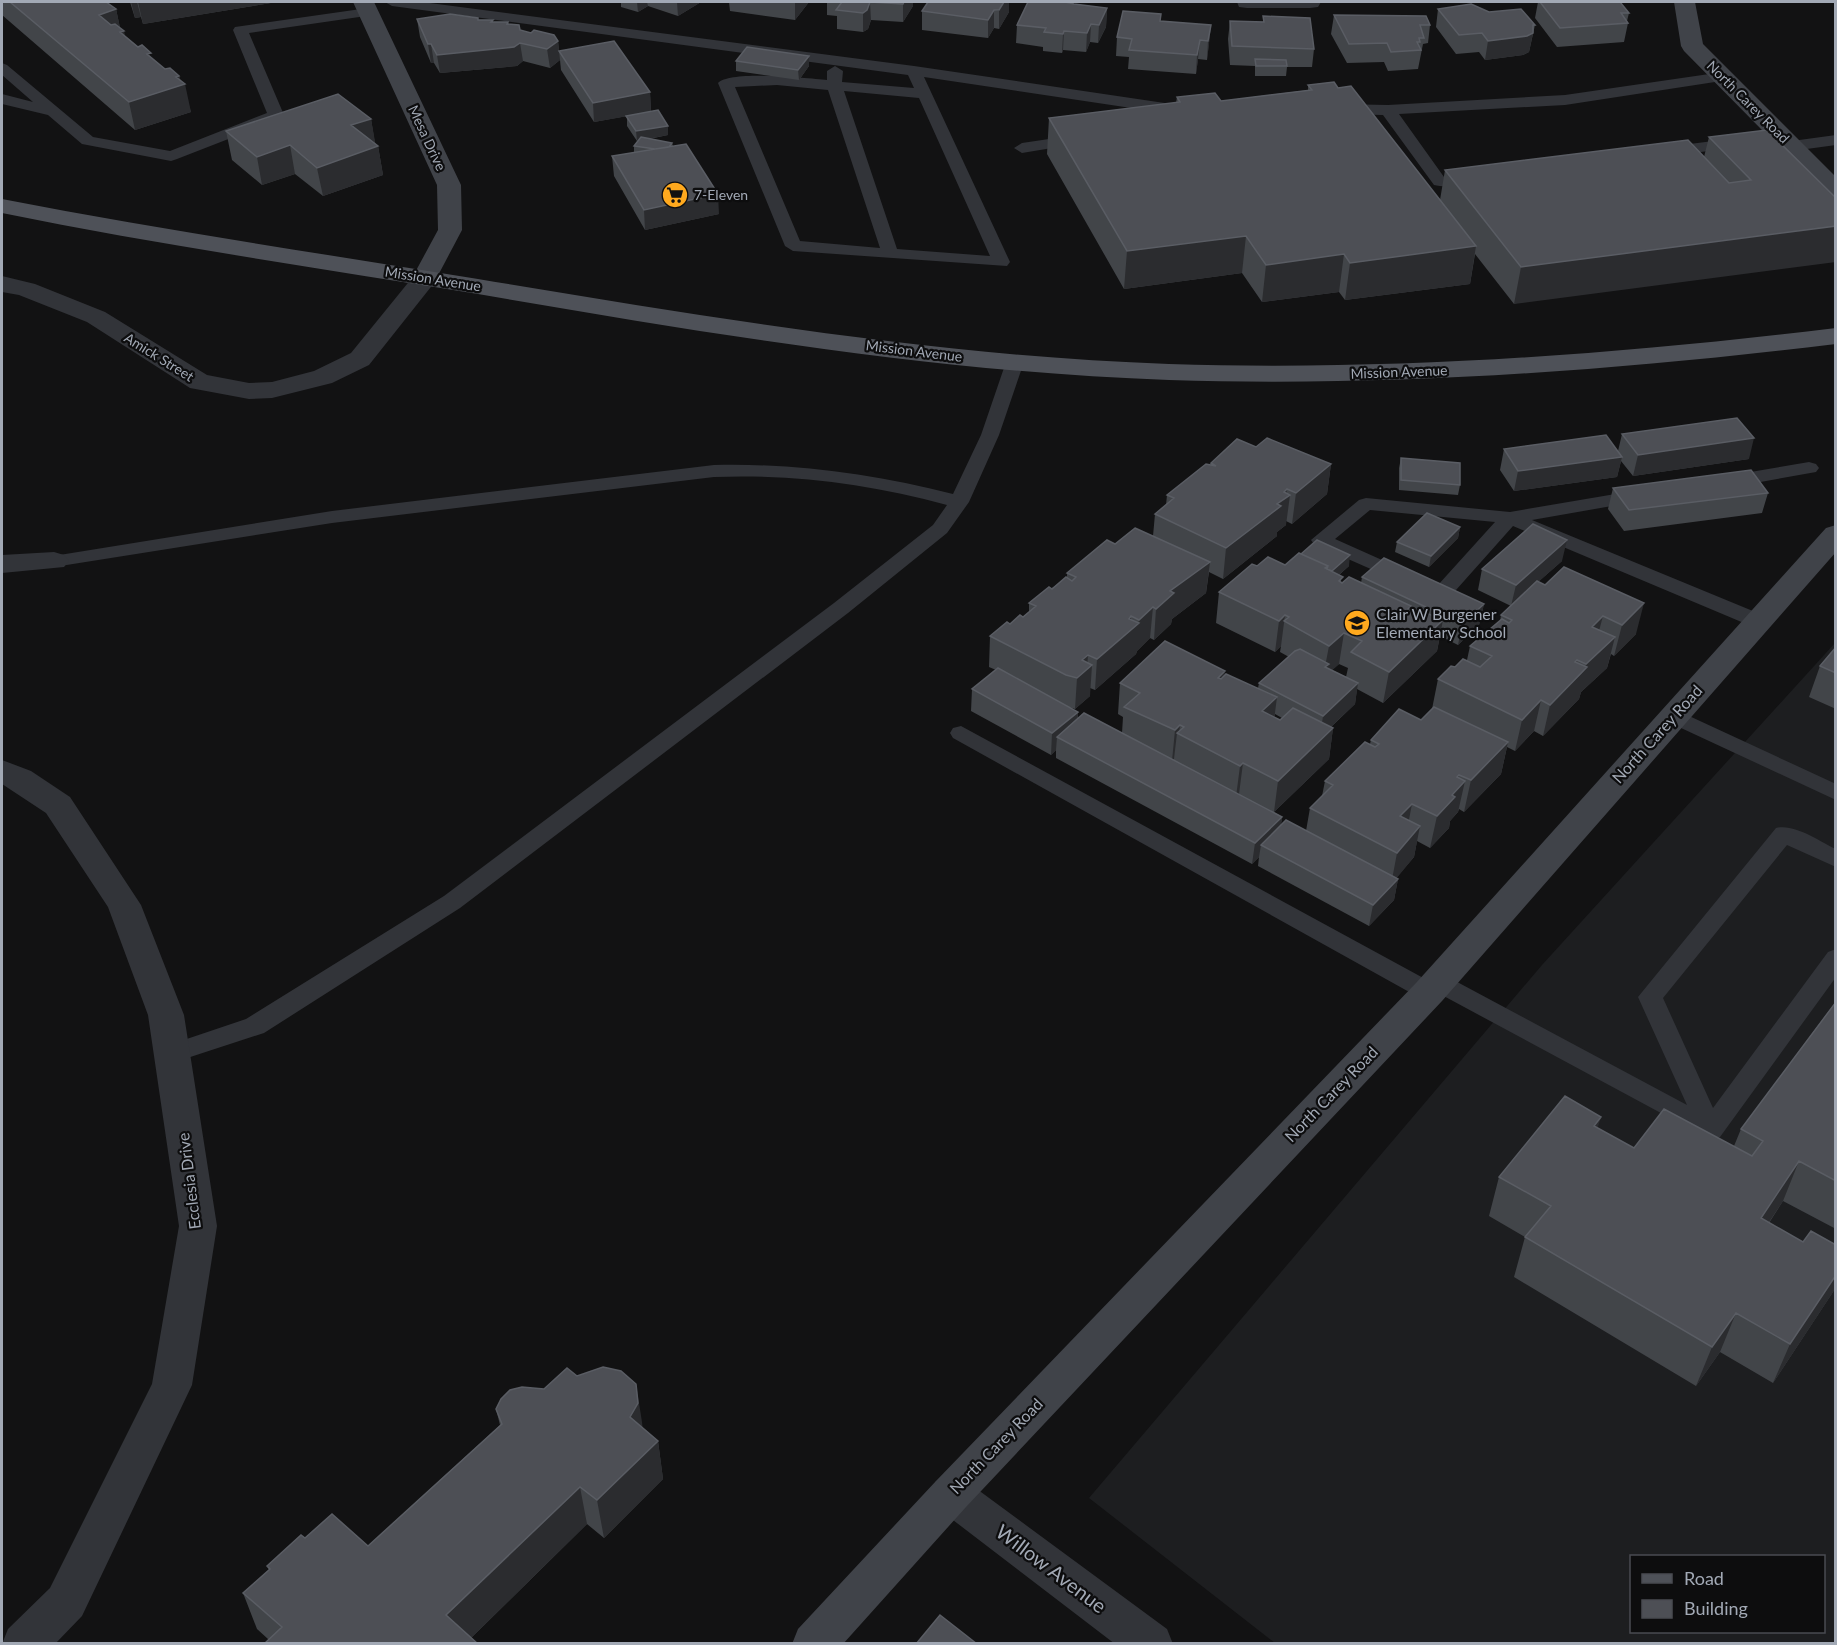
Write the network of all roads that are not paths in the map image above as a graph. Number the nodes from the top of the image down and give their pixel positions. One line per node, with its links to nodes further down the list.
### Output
1 (392, 2): 6 (lane)
2 (1247, 2): 3 (street)
3 (1310, 2)
4 (1685, 2): 9 (street, North Carey Road)
5 (366, 7): 15 (lane); 26 (street, Mesa Drive)
6 (836, 61): 8 (lane); 10 (lane)
7 (2, 68): 15 (lane)
8 (914, 71): 11 (lane); 16 (lane)
9 (1723, 77): 14 (lane); 19 (street, North Carey Road)
10 (834, 83): 11 (lane); 25 (lane); 25 (lane)
11 (924, 94): 25 (lane)
12 (2, 99): 15 (lane)
13 (1320, 108): 14 (lane)
14 (1388, 110): 22 (lane)
15 (53, 112)
16 (1193, 112)
17 (1091, 138): 20 (lane)
18 (1836, 140): 19 (lane)
19 (1787, 142): 21 (lane); 23 (street, North Carey Road)
20 (1022, 148)
21 (1644, 155)
22 (1485, 176)
23 (1836, 190)
24 (2, 206): 26 (main road, Mission Avenue)
25 (890, 253)
26 (425, 278): 27 (street, Amick Street); 30 (main road, Mission Avenue)
27 (2, 284)
28 (1823, 337): 29 (main road); 30 (main road, Mission Avenue)
29 (1836, 352)
30 (1015, 362): 34 (lane)
31 (1809, 468): 32 (lane)
32 (1705, 485)
33 (1659, 493): 35 (lane)
34 (959, 502): 37 (lane); 47 (lane)
35 (1510, 518): 35 (lane); 39 (lane)
36 (1836, 534): 39 (street, North Carey Road)
37 (54, 561): 38 (street)
38 (2, 564)
39 (1758, 621): 40 (street, North Carey Road)
40 (1674, 716): 43 (lane); 46 (street, North Carey Road)
41 (961, 733): 46 (lane)
42 (2, 771): 47 (street, Ecclesia Drive)
43 (1836, 793)
44 (1836, 859): 48 (lane)
45 (1836, 958): 48 (lane)
46 (1434, 987): 48 (lane); 49 (street, North Carey Road)
47 (172, 1054): 50 (street, Ecclesia Drive)
48 (1711, 1130)
49 (951, 1494): 51 (street, North Carey Road); 52 (street, Willow Avenue)
50 (24, 1644)
51 (814, 1644)
52 (1151, 1644)

